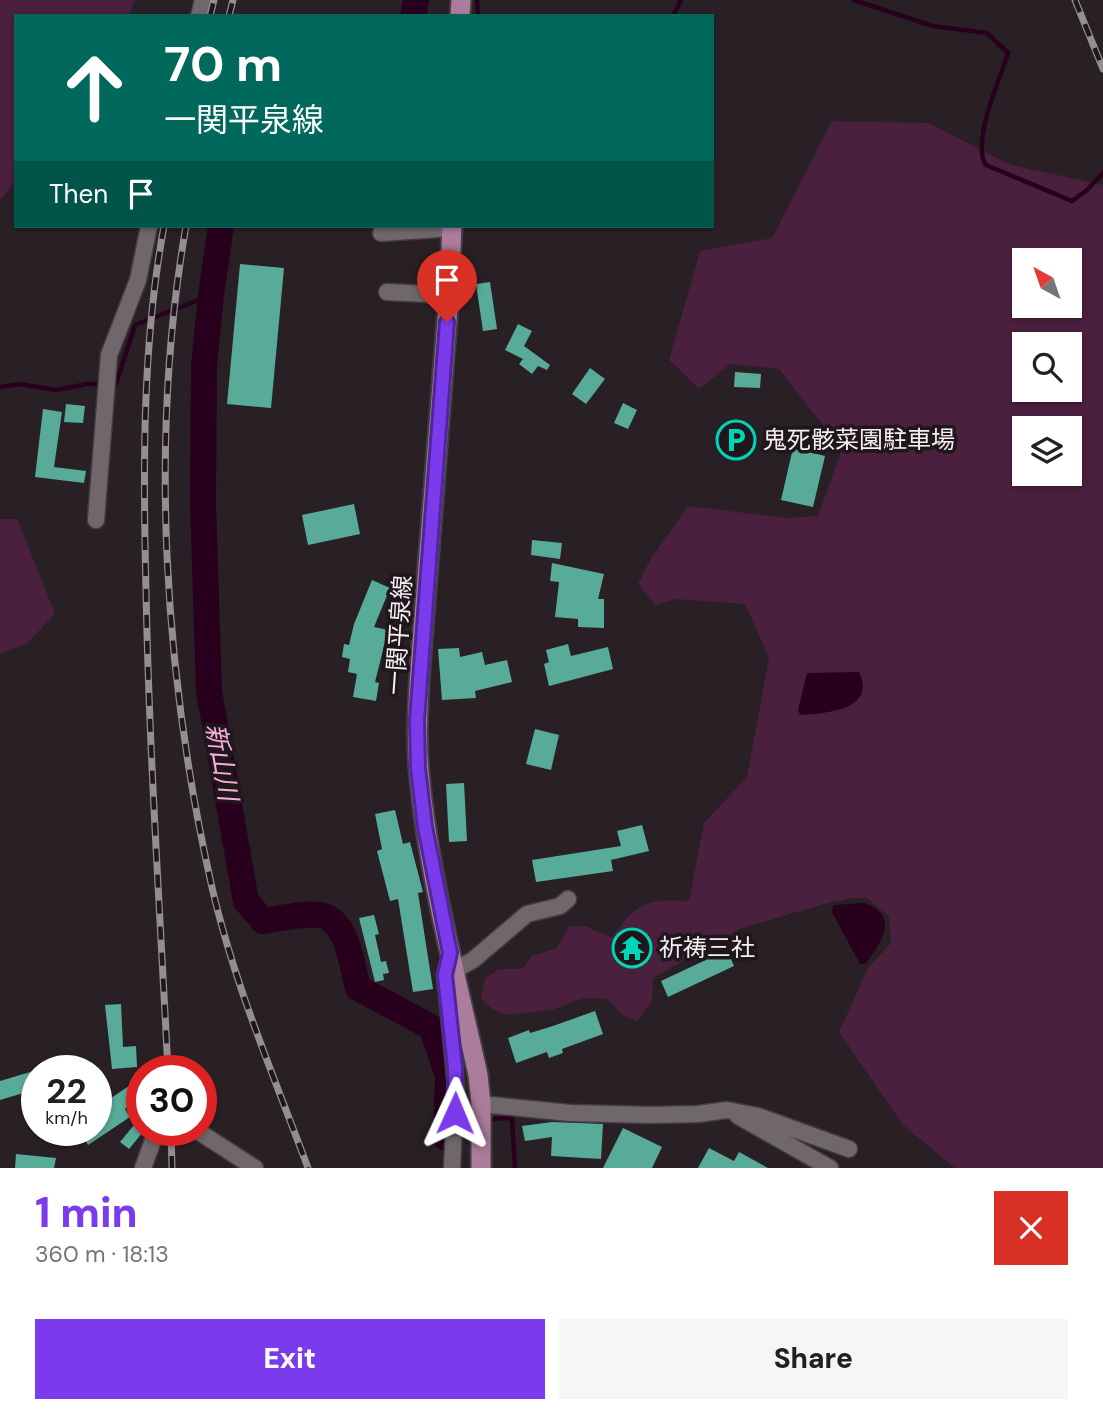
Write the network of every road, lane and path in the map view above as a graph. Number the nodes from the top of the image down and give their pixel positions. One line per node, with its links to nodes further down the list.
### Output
1 (149, 228): 7 (street)
2 (440, 228): 4 (street)
3 (452, 228): 6 (main road, 一関平泉線)
4 (381, 233)
5 (387, 292): 6 (street)
6 (449, 295): 9 (main road, 一関平泉線)
7 (96, 520)
8 (568, 898): 9 (street)
9 (453, 961): 10 (main road, 一関平泉線); 17 (street)
10 (481, 1104): 11 (street); 18 (main road, 一関平泉線)
11 (727, 1110): 14 (street); 19 (street)
12 (217, 1143): 16 (street)
13 (151, 1146): 15 (street)
14 (849, 1149)
15 (143, 1168)
16 (256, 1168)
17 (452, 1168)
18 (481, 1168)
19 (830, 1168)

